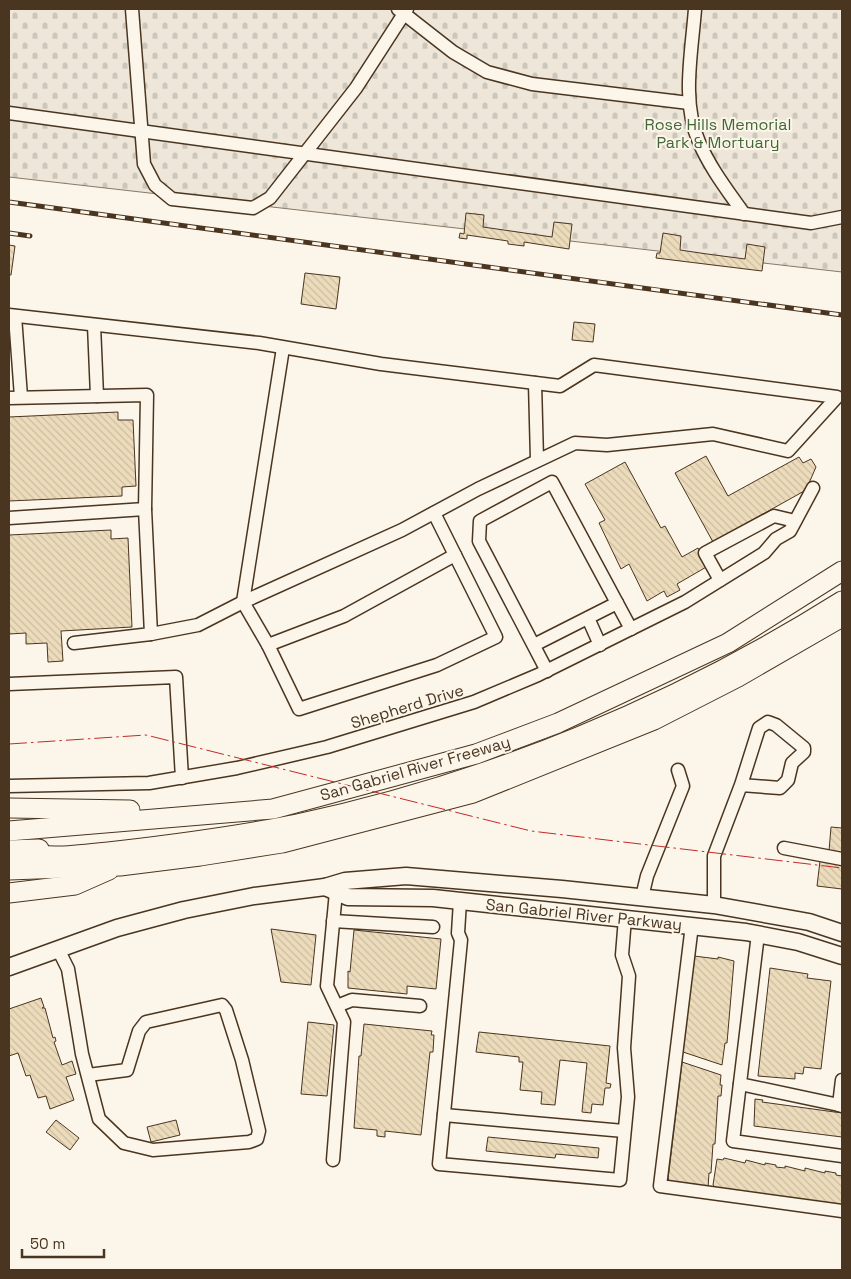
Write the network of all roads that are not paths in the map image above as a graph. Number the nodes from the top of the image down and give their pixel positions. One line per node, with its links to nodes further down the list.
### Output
1 (132, 9): 6 (street)
2 (694, 9): 4 (street)
3 (403, 10): 4 (street); 7 (street)
4 (689, 103): 8 (street)
5 (9, 113): 6 (street)
6 (142, 132): 7 (street); 7 (street)
7 (305, 154): 8 (street)
8 (744, 214): 9 (street)
9 (842, 217)
10 (12, 316): 11 (street); 15 (street)
11 (94, 325): 12 (street); 14 (street)
12 (283, 348): 13 (street); 27 (street)
13 (536, 383): 16 (street); 16 (street)
14 (97, 396): 15 (street); 18 (street)
15 (15, 398)
16 (538, 460): 19 (street)
17 (813, 488): 21 (street, Shepherd Drive)
18 (145, 509): 20 (street); 32 (street)
19 (434, 513): 22 (street); 27 (street)
20 (9, 518)
21 (795, 521): 24 (street, Shepherd Drive); 24 (street)
22 (455, 555): 36 (street); 36 (street)
23 (842, 571): 44 (highway, San Gabriel River Freeway)
24 (720, 580): 31 (street, Shepherd Drive)
25 (842, 592): 47 (highway)
26 (842, 601): 50 (highway)
27 (243, 602): 32 (street); 36 (street)
28 (617, 603): 30 (street); 31 (street); 34 (street)
29 (842, 617): 49 (highway)
30 (588, 618): 34 (street); 35 (street)
31 (631, 629): 35 (street, Shepherd Drive)
32 (151, 634): 33 (street)
33 (74, 643)
34 (534, 645): 37 (street)
35 (600, 645): 37 (street, Shepherd Drive)
36 (268, 646)
37 (547, 671): 40 (street, Shepherd Drive)
38 (9, 684): 40 (street)
39 (678, 770): 53 (street)
40 (182, 778): 42 (street, Shepherd Drive)
41 (741, 785): 41 (street); 55 (street)
42 (9, 786)
43 (9, 808): 44 (highway)
44 (273, 809): 45 (highway, San Gabriel River Freeway)
45 (9, 831)
46 (784, 848): 48 (street)
47 (9, 850)
48 (842, 859)
49 (120, 866): 50 (highway); 52 (highway)
50 (9, 869)
51 (330, 890): 53 (main road, San Gabriel River Parkway); 54 (main road, San Gabriel River Parkway); 57 (street); 62 (main road, San Gabriel River Parkway)
52 (9, 893)
53 (642, 897): 55 (main road, San Gabriel River Parkway)
54 (460, 901): 56 (main road, San Gabriel River Parkway); 71 (street)
55 (714, 905): 60 (main road, San Gabriel River Parkway)
56 (625, 918): 58 (main road, San Gabriel River Parkway); 72 (street)
57 (333, 921): 59 (street); 65 (street)
58 (692, 925): 61 (main road, San Gabriel River Parkway); 75 (street)
59 (432, 927)
60 (842, 933)
61 (758, 934): 63 (main road, San Gabriel River Parkway); 69 (street)
62 (58, 949): 64 (main road, San Gabriel River Parkway); 67 (street)
63 (842, 956)
64 (9, 967)
65 (337, 1006): 66 (street); 74 (street)
66 (420, 1006)
67 (88, 1076): 67 (street)
68 (842, 1080): 70 (street)
69 (740, 1084): 70 (street); 73 (street)
70 (840, 1106)
71 (444, 1115): 72 (street); 72 (street)
72 (624, 1130)
73 (842, 1156)
74 (333, 1160)
75 (842, 1211)

